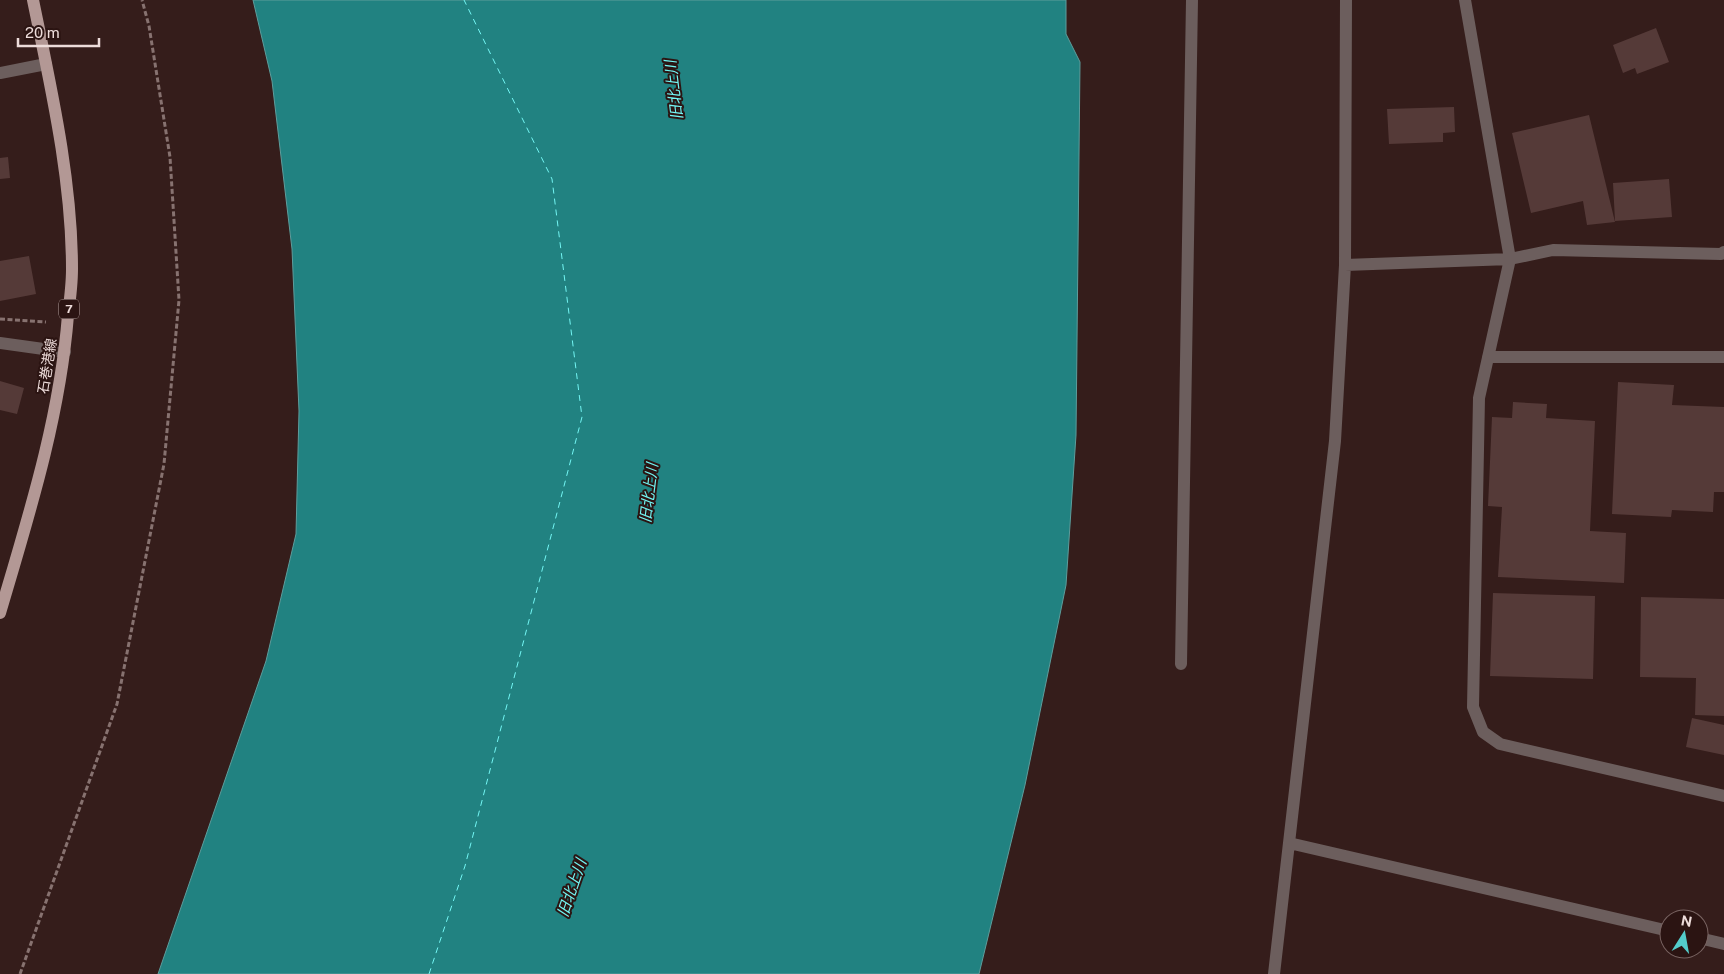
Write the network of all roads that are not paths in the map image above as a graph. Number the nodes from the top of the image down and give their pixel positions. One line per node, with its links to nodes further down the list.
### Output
1 (33, 0): 5 (main road, 石巻港線 / 7)
2 (1192, 0): 15 (street)
3 (1346, 0): 9 (street)
4 (1465, 0): 8 (street)
5 (46, 64): 6 (street); 11 (main road, 石巻港線 / 7)
6 (0, 73)
7 (1724, 252): 8 (street)
8 (1510, 259): 9 (street); 12 (street)
9 (1345, 264): 17 (street)
10 (0, 344): 11 (street)
11 (65, 352): 14 (main road, 石巻港線 / 7)
12 (1488, 357): 13 (street); 16 (street)
13 (1724, 357)
14 (0, 613)
15 (1181, 664)
16 (1724, 796)
17 (1289, 843): 18 (street); 21 (street)
18 (1659, 929)
19 (1709, 940): 20 (street)
20 (1724, 944)
21 (1274, 974)

